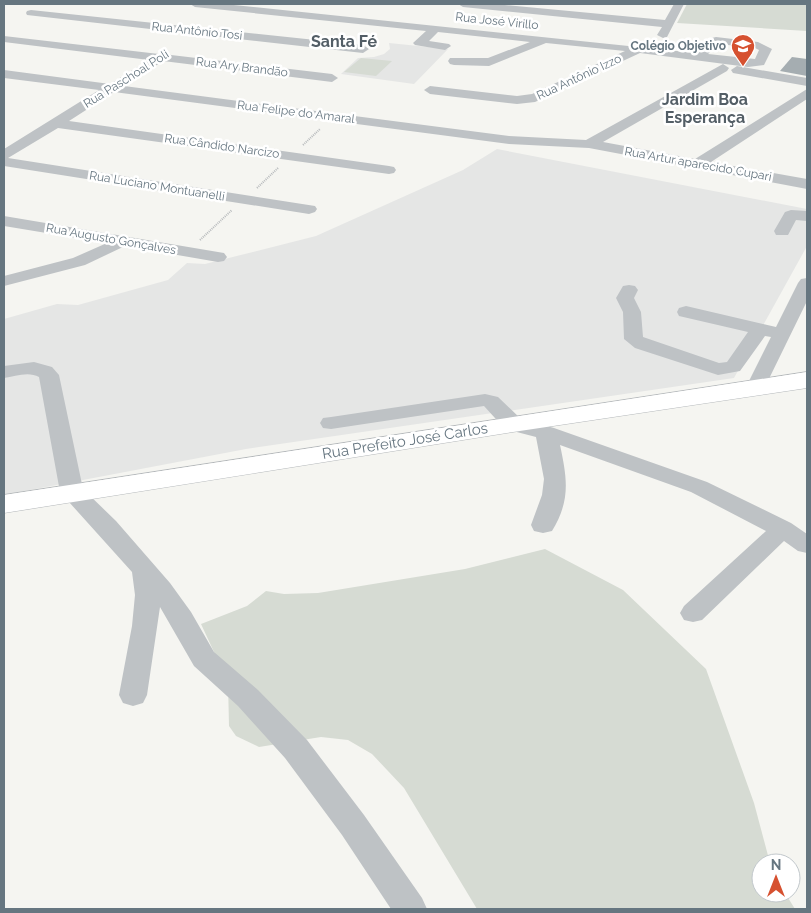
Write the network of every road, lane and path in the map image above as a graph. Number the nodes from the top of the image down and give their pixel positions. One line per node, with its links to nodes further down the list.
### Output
1 (195, 4): 4 (street, Rua José Virillo)
2 (463, 4): 6 (street)
3 (678, 4): 6 (street, Rua Antônio Izzo)
4 (245, 6): 7 (street, Rua José Virillo); 8 (street, Rua Paschoal Poli)
5 (31, 13): 8 (street, Rua Antônio Tosi)
6 (670, 24): 13 (street, Rua Antônio Izzo)
7 (435, 28): 10 (street, Rua José Virillo); 11 (street)
8 (203, 32): 12 (street, Rua Antônio Tosi); 15 (street, Rua Paschoal Poli)
9 (4, 39): 15 (street, Rua Ary Brandão)
10 (546, 40): 13 (street, Rua José Virillo); 16 (street)
11 (445, 46)
12 (363, 49)
13 (642, 50): 14 (street, Rua José Virillo); 25 (street, Rua Antônio Izzo)
14 (706, 50): 14 (street)
15 (161, 58): 21 (street, Rua Ary Brandão); 24 (street, Rua Paschoal Poli)
16 (454, 61)
17 (684, 62): 18 (street)
18 (723, 68): 22 (street); 29 (street)
19 (4, 74): 20 (street, Rua Felipe do Amaral)
20 (27, 77): 23 (street); 24 (street, Rua Felipe do Amaral)
21 (332, 78)
22 (807, 82)
23 (12, 86)
24 (112, 88): 27 (street, Rua Felipe do Amaral); 28 (street, Rua Paschoal Poli)
25 (430, 90)
26 (807, 93): 33 (street)
27 (334, 117): 29 (street, Rua Felipe do Amaral); 31 (path)
28 (55, 123): 30 (street, Rua Paschoal Poli); 31 (street, Rua Cândido Narcizo)
29 (589, 144): 33 (street, Rua Artur aparecido Cupari)
30 (4, 155)
31 (291, 156): 34 (street, Rua Cândido Narcizo); 36 (path)
32 (4, 162): 36 (street, Rua Luciano Montuanelli)
33 (698, 164): 35 (street, Rua Artur aparecido Cupari)
34 (390, 170)
35 (807, 184)
36 (245, 199): 37 (street, Rua Luciano Montuanelli); 42 (path)
37 (309, 209)
38 (807, 216): 40 (street)
39 (4, 221): 41 (street, Rua Augusto Gonçalves)
40 (782, 231)
41 (121, 242): 42 (street, Rua Augusto Gonçalves); 44 (street)
42 (186, 252): 43 (street, Rua Augusto Gonçalves)
43 (218, 257)
44 (4, 281)
45 (807, 283): 49 (street)
46 (629, 290): 48 (street)
47 (686, 312): 48 (street)
48 (760, 330): 49 (street)
49 (782, 334): 52 (street)
50 (4, 372): 56 (street)
51 (807, 380): 52 (main road, Rua Prefeito José Carlos)
52 (756, 387): 54 (main road, Rua Prefeito José Carlos)
53 (331, 423): 54 (street)
54 (513, 424): 55 (street); 56 (main road, Rua Prefeito José Carlos)
55 (546, 433): 58 (street); 59 (street)
56 (72, 492): 57 (main road, Rua Prefeito José Carlos); 61 (street)
57 (4, 504)
58 (543, 525)
59 (782, 529): 60 (street); 62 (street)
60 (807, 545)
61 (144, 568): 63 (street); 64 (street)
62 (694, 613)
63 (133, 695)
64 (410, 909)

